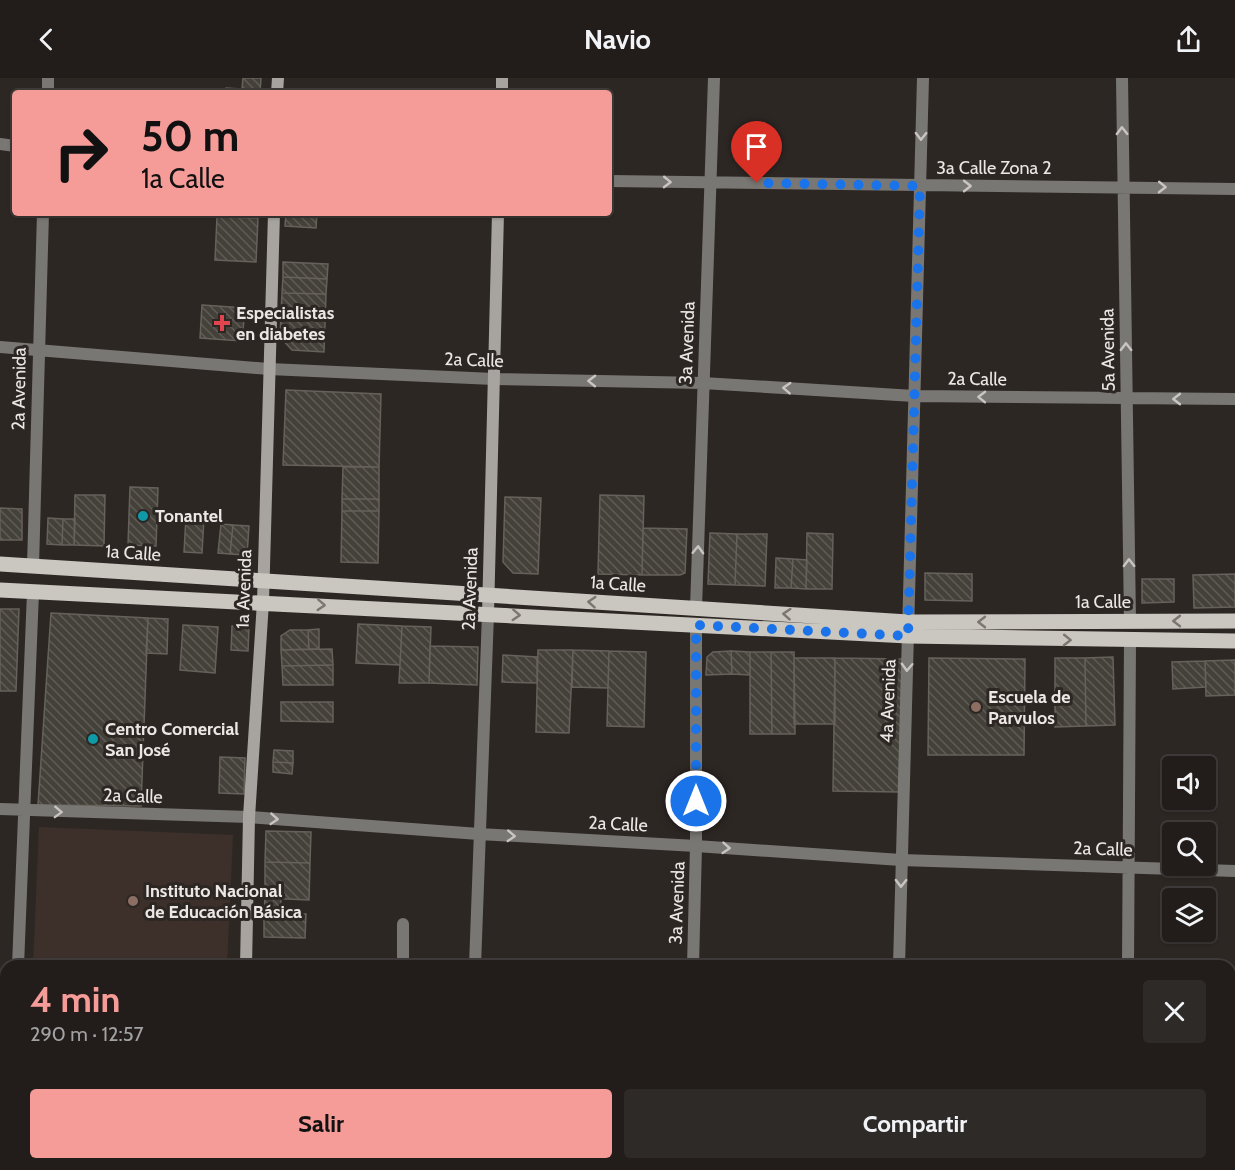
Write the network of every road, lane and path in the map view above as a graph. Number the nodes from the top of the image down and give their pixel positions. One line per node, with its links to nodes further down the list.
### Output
1 (714, 78): 5 (street, 3a Avenida)
2 (923, 78): 6 (street, 4a Avenida, one-way to 6)
3 (1122, 78): 7 (street, 5a Avenida, one-way to 3)
4 (612, 181): 5 (street, 3a Calle Zona 2, one-way to 5)
5 (710, 182): 6 (street, 3a Calle Zona 2); 16 (street, 3a Avenida)
6 (920, 186): 7 (street, 3a Calle Zona 2, one-way to 7); 17 (street, 4a Avenida)
7 (1123, 186): 8 (street, 3a Calle Zona 2, one-way to 8); 18 (street, 5a Avenida, one-way to 7)
8 (1235, 189)
9 (43, 216): 13 (street, 2a Avenida)
10 (274, 216): 14 (street, 1a Avenida)
11 (498, 216): 15 (street, 2a Avenida)
12 (0, 347): 13 (street, 2a Calle)
13 (37, 349): 14 (street, 2a Calle); 21 (street, 2a Avenida)
14 (269, 369): 15 (street, 2a Calle); 22 (street, 1a Avenida)
15 (494, 379): 16 (street, 2a Calle, one-way to 15); 25 (street, 2a Avenida)
16 (703, 383): 17 (street, 2a Calle, one-way to 16); 27 (street, 3a Avenida, one-way to 16)
17 (914, 396): 18 (street, 2a Calle, one-way to 17); 32 (street, 4a Avenida)
18 (1126, 399): 19 (street, 2a Calle, one-way to 18); 29 (street, 5a Avenida, one-way to 18)
19 (1235, 399)
20 (0, 564): 21 (main road, 1a Calle)
21 (33, 566): 22 (main road, 1a Calle)
22 (263, 581): 25 (main road, 1a Calle); 26 (street, 1a Avenida)
23 (0, 590): 24 (main road, 1a Calle)
24 (33, 592): 26 (main road, 1a Calle); 36 (street)
25 (488, 595): 27 (main road, 1a Calle, one-way to 25); 28 (street, 2a Avenida)
26 (263, 602): 28 (main road, 1a Calle, one-way to 28); 37 (street, 1a Avenida)
27 (696, 608): 32 (main road, 1a Calle, one-way to 27)
28 (488, 614): 31 (main road, 1a Calle, one-way to 31); 38 (street, 2a Avenida)
29 (1130, 621): 30 (main road, 1a Calle, one-way to 29); 32 (main road, 1a Calle, one-way to 32)
30 (1235, 621)
31 (696, 625): 32 (main road, 1a Calle); 39 (street, 3a Avenida)
32 (908, 629): 33 (main road, 1a Calle, one-way to 33); 40 (street, 4a Avenida, one-way to 40)
33 (1130, 641): 34 (main road, 1a Calle); 41 (street)
34 (1235, 641)
35 (0, 809): 36 (street, 2a Calle)
36 (23, 811): 37 (street, 2a Calle, one-way to 37); 44 (street)
37 (249, 817): 38 (street, 2a Calle, one-way to 38); 45 (street, 1a Avenida)
38 (479, 834): 39 (street, 2a Calle, one-way to 39); 47 (street, 2a Avenida)
39 (696, 846): 40 (street, 2a Calle, one-way to 40); 48 (street, 3a Avenida)
40 (902, 860): 41 (street, 2a Calle); 49 (street, 4a Avenida, one-way to 49)
41 (1129, 868): 42 (street, 2a Calle); 50 (street)
42 (1235, 871)
43 (403, 924): 46 (street)
44 (18, 960)
45 (246, 960)
46 (403, 960)
47 (475, 960)
48 (693, 960)
49 (899, 960)
50 (1128, 960)

